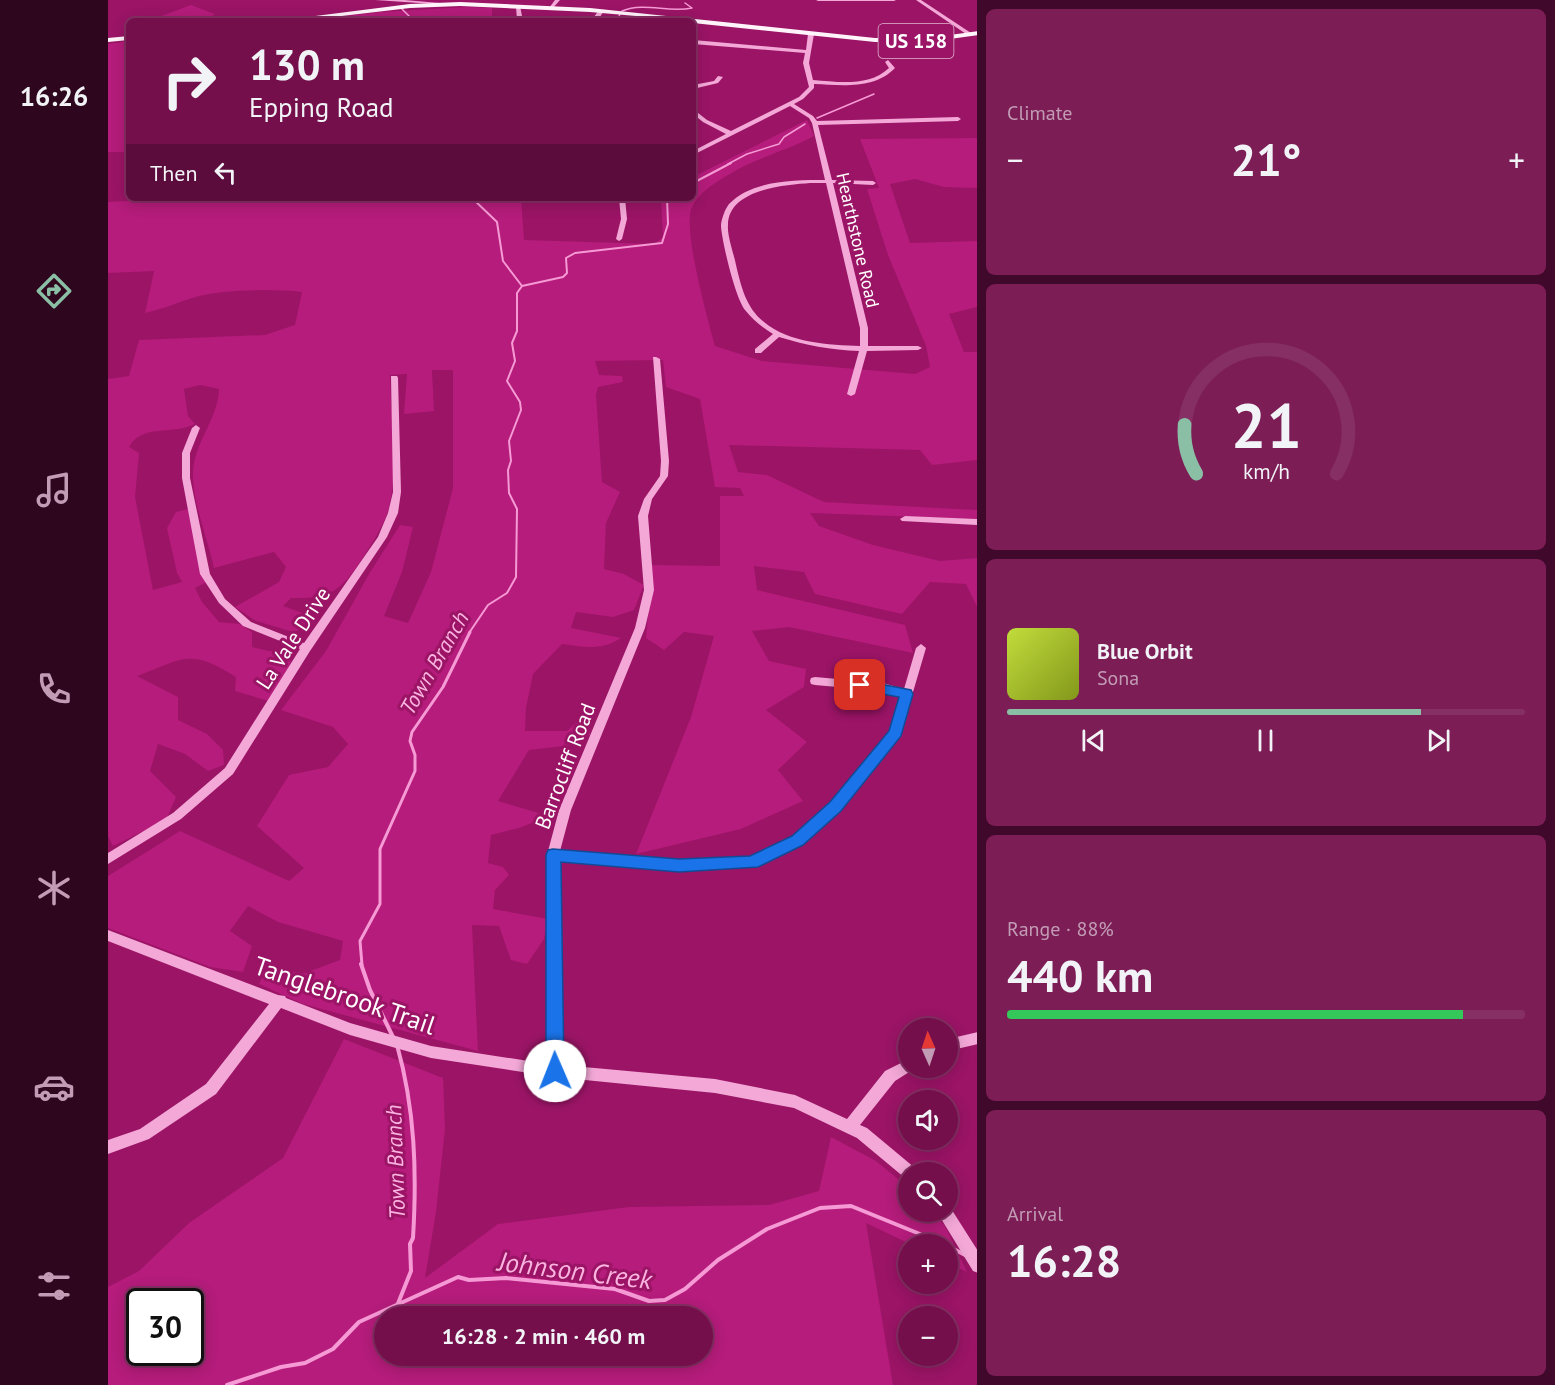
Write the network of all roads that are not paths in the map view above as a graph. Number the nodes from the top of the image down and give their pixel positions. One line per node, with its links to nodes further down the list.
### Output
1 (377, 0): 6 (street)
2 (558, 0): 8 (street)
3 (818, 0): 4 (street)
4 (894, 0)
5 (918, 0): 16 (street)
6 (450, 4): 7 (main road, US 158); 10 (main road, US 158)
7 (518, 6): 8 (main road, US 158); 11 (street)
8 (551, 7): 9 (main road, US 158)
9 (601, 11): 12 (street); 13 (main road, US 158)
10 (310, 18)
11 (520, 18)
12 (596, 18)
13 (658, 18)
14 (696, 22): 15 (main road, US 158)
15 (811, 34): 16 (main road, US 158); 20 (street)
16 (974, 34)
17 (126, 38): 18 (main road)
18 (108, 40)
19 (696, 42): 20 (street)
20 (807, 52): 23 (street)
21 (888, 62): 23 (street)
22 (720, 77): 24 (street)
23 (812, 82): 25 (street)
24 (696, 86)
25 (791, 104): 28 (street); 29 (street)
26 (696, 114): 29 (street)
27 (958, 119): 28 (street)
28 (815, 123): 31 (street, Hearthstone Road)
29 (730, 133): 30 (street)
30 (696, 151)
31 (829, 182): 32 (street); 35 (street); 36 (street, Hearthstone Road)
32 (873, 183)
33 (622, 201): 34 (street)
34 (619, 239)
35 (777, 334): 36 (street); 38 (street)
36 (864, 347): 37 (street); 41 (street, Hearthstone Road)
37 (918, 348)
38 (758, 351)
39 (657, 359): 49 (street, Barrocliff Road)
40 (394, 378): 45 (street, La Vale Drive)
41 (851, 394)
42 (196, 428): 45 (street)
43 (905, 519): 44 (street)
44 (977, 522)
45 (306, 648): 50 (street, La Vale Drive)
46 (921, 648): 48 (street)
47 (815, 681): 48 (street)
48 (907, 694): 49 (street)
49 (553, 855): 55 (street, Barrocliff Road)
50 (108, 859)
51 (108, 935): 52 (street, Tanglebrook Trail)
52 (280, 1000): 55 (street, Tanglebrook Trail); 58 (street)
53 (977, 1038): 54 (street)
54 (958, 1043)
55 (555, 1071): 57 (street, Tanglebrook Trail)
56 (898, 1072): 57 (street)
57 (850, 1127): 59 (street, Tanglebrook Trail)
58 (108, 1148)
59 (898, 1163)
60 (951, 1222): 61 (street)
61 (977, 1264)

